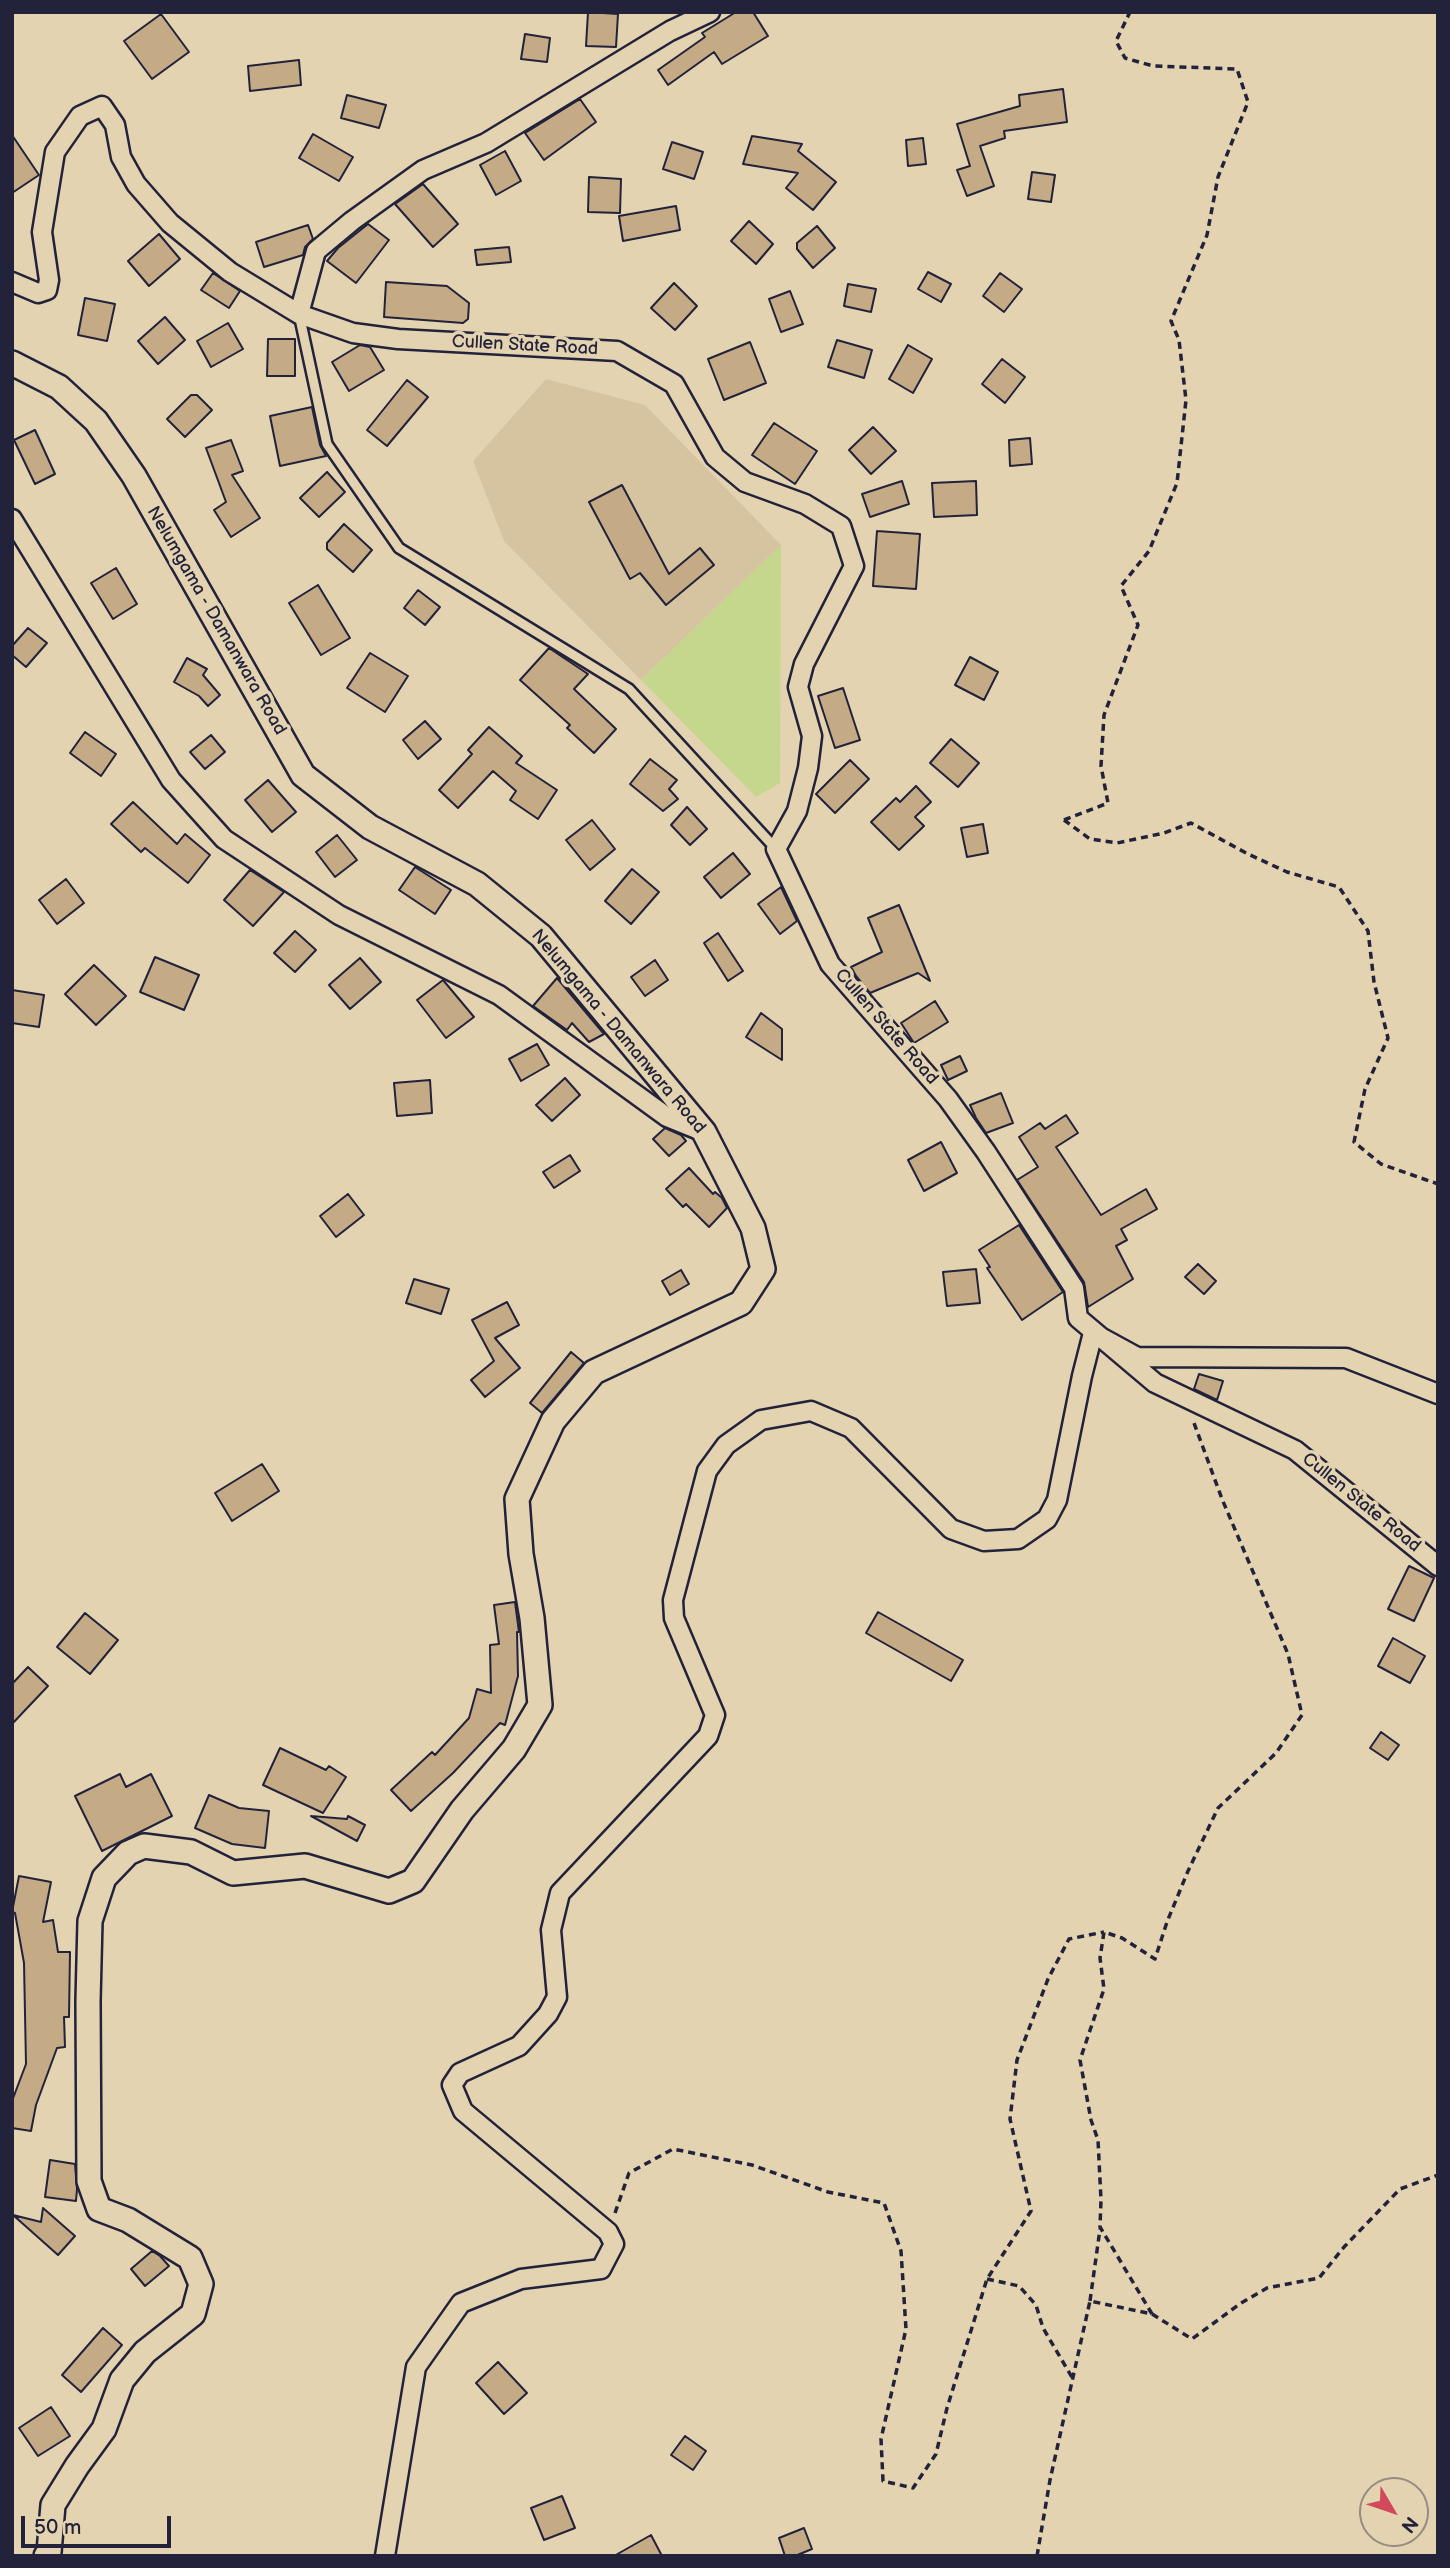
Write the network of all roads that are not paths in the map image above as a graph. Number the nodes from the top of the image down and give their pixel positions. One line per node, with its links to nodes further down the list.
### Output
1 (710, 12): 3 (street)
2 (12, 282): 3 (street, Cullen State Road)
3 (299, 314): 6 (lane); 6 (street, Cullen State Road)
4 (12, 363): 7 (street, Nelumgama - Damanwara Road)
5 (12, 519): 7 (street)
6 (776, 849): 8 (street, Cullen State Road)
7 (704, 1132): 11 (street, Nelumgama - Damanwara Road)
8 (1093, 1333): 9 (street); 10 (street, Cullen State Road); 12 (street)
9 (1438, 1394)
10 (1438, 1566)
11 (46, 2556)
12 (385, 2556)

